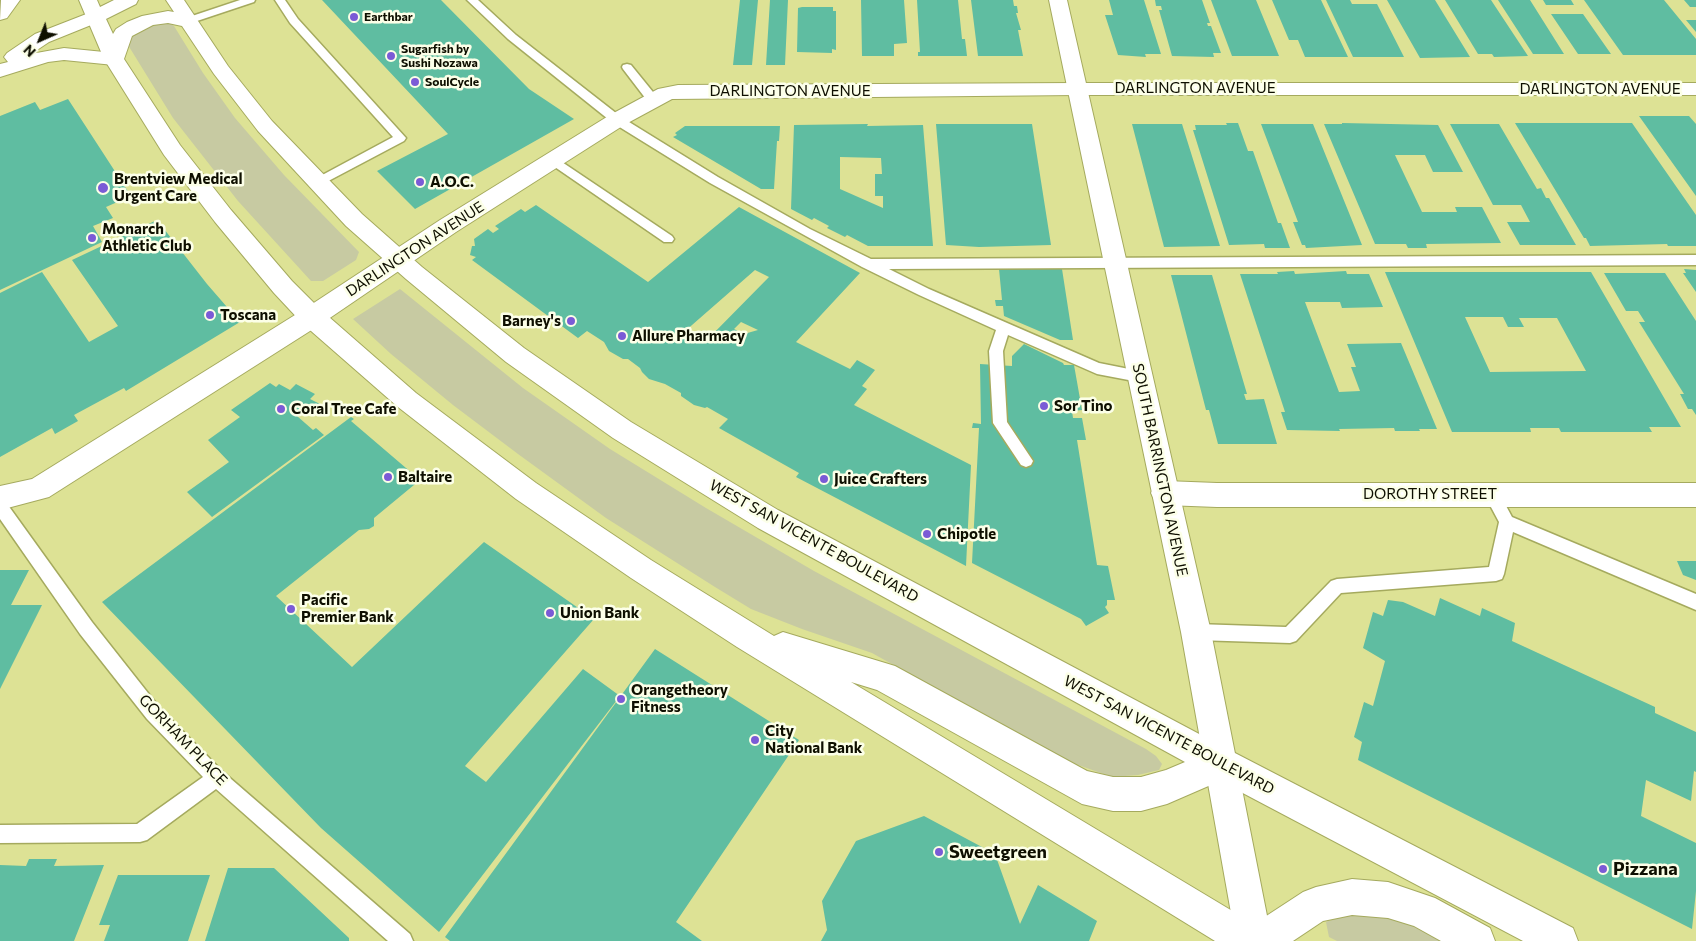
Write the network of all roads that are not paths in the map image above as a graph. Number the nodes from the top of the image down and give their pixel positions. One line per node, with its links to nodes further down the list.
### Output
1 (11, 0): 9 (main road)
2 (129, 0): 7 (main road)
3 (250, 0): 8 (lane)
4 (280, 0): 18 (lane)
5 (472, 0): 16 (lane)
6 (1058, 0): 13 (main road, SOUTH BARRINGTON AVENUE)
7 (91, 8): 10 (main road); 12 (main road)
8 (181, 10): 10 (main road); 18 (main road, WEST SAN VICENTE BOULEVARD)
9 (0, 14)
10 (114, 59): 12 (main road); 24 (main road)
11 (627, 66): 15 (lane)
12 (0, 70)
13 (1077, 88): 14 (main road, DARLINGTON AVENUE); 15 (main road, DARLINGTON AVENUE); 22 (main road, SOUTH BARRINGTON AVENUE)
14 (1696, 88)
15 (653, 100): 16 (main road, DARLINGTON AVENUE)
16 (617, 120): 17 (main road, DARLINGTON AVENUE); 23 (lane)
17 (553, 160): 19 (lane); 20 (main road, DARLINGTON AVENUE)
18 (317, 183): 20 (main road, WEST SAN VICENTE BOULEVARD)
19 (668, 239)
20 (398, 259): 24 (main road, DARLINGTON AVENUE); 37 (main road, WEST SAN VICENTE BOULEVARD)
21 (1696, 260): 22 (lane)
22 (1114, 261): 23 (lane); 26 (main road, SOUTH BARRINGTON AVENUE)
23 (867, 264): 25 (lane)
24 (312, 317): 31 (main road, DARLINGTON AVENUE); 36 (main road)
25 (1004, 327): 26 (lane); 27 (lane)
26 (1140, 376): 28 (main road, SOUTH BARRINGTON AVENUE)
27 (1026, 461)
28 (1165, 493): 29 (main road, DOROTHY STREET); 35 (main road, SOUTH BARRINGTON AVENUE)
29 (1492, 494): 30 (main road, DOROTHY STREET); 33 (lane)
30 (1696, 495)
31 (0, 498)
32 (0, 506): 38 (lane, GORHAM PLACE)
33 (1507, 522): 34 (lane); 35 (lane)
34 (1696, 602)
35 (1196, 632): 37 (main road, SOUTH BARRINGTON AVENUE)
36 (748, 637): 37 (main road); 41 (main road)
37 (1221, 764): 42 (main road, SOUTH BARRINGTON AVENUE); 45 (main road, WEST SAN VICENTE BOULEVARD)
38 (217, 778): 39 (lane); 40 (lane, GORHAM PLACE)
39 (0, 834)
40 (403, 941)
41 (1248, 941)
42 (1254, 941)
43 (1260, 941): 44 (main road)
44 (1477, 941)
45 (1560, 941)

